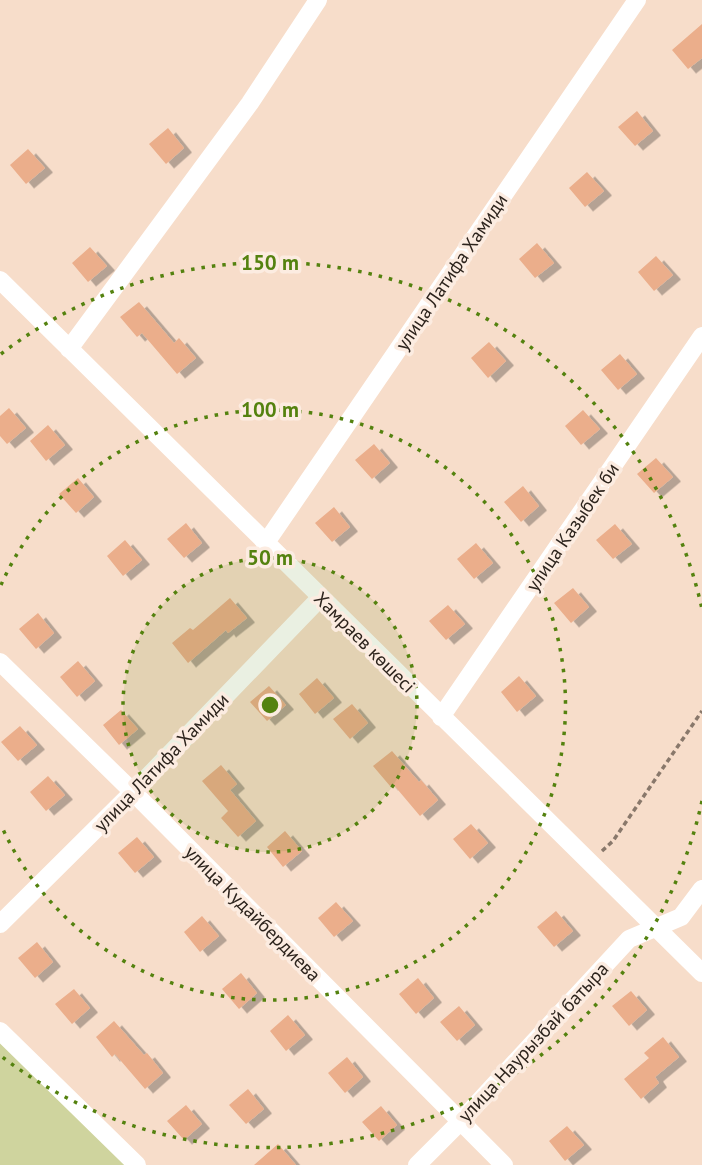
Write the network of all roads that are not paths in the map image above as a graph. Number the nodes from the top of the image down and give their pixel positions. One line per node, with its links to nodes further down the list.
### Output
1 (318, 0): 5 (street)
2 (637, 0): 6 (street, улица Латифа Хамиди)
3 (0, 280): 5 (street, Хамраев көшесі)
4 (702, 337): 9 (street, улица Казыбек би)
5 (69, 349): 6 (street, Хамраев көшесі)
6 (265, 544): 7 (street, Хамраев көшесі)
7 (320, 598): 9 (street, Хамраев көшесі); 10 (street, улица Латифа Хамиди)
8 (0, 662): 10 (street, улица Кудайбердиева)
9 (441, 717): 13 (street, Хамраев көшесі)
10 (133, 792): 12 (street, улица Латифа Хамиди); 16 (street, улица Кудайбердиева)
11 (702, 889): 13 (street, улица Наурызбай батыра)
12 (0, 924)
13 (656, 928): 14 (street, Хамраев көшесі); 16 (street, улица Наурызбай батыра)
14 (702, 973)
15 (0, 1031): 17 (street)
16 (460, 1122): 18 (street, улица Наурызбай батыра); 19 (street, улица Кудайбердиева)
17 (137, 1165)
18 (417, 1165)
19 (504, 1165)

